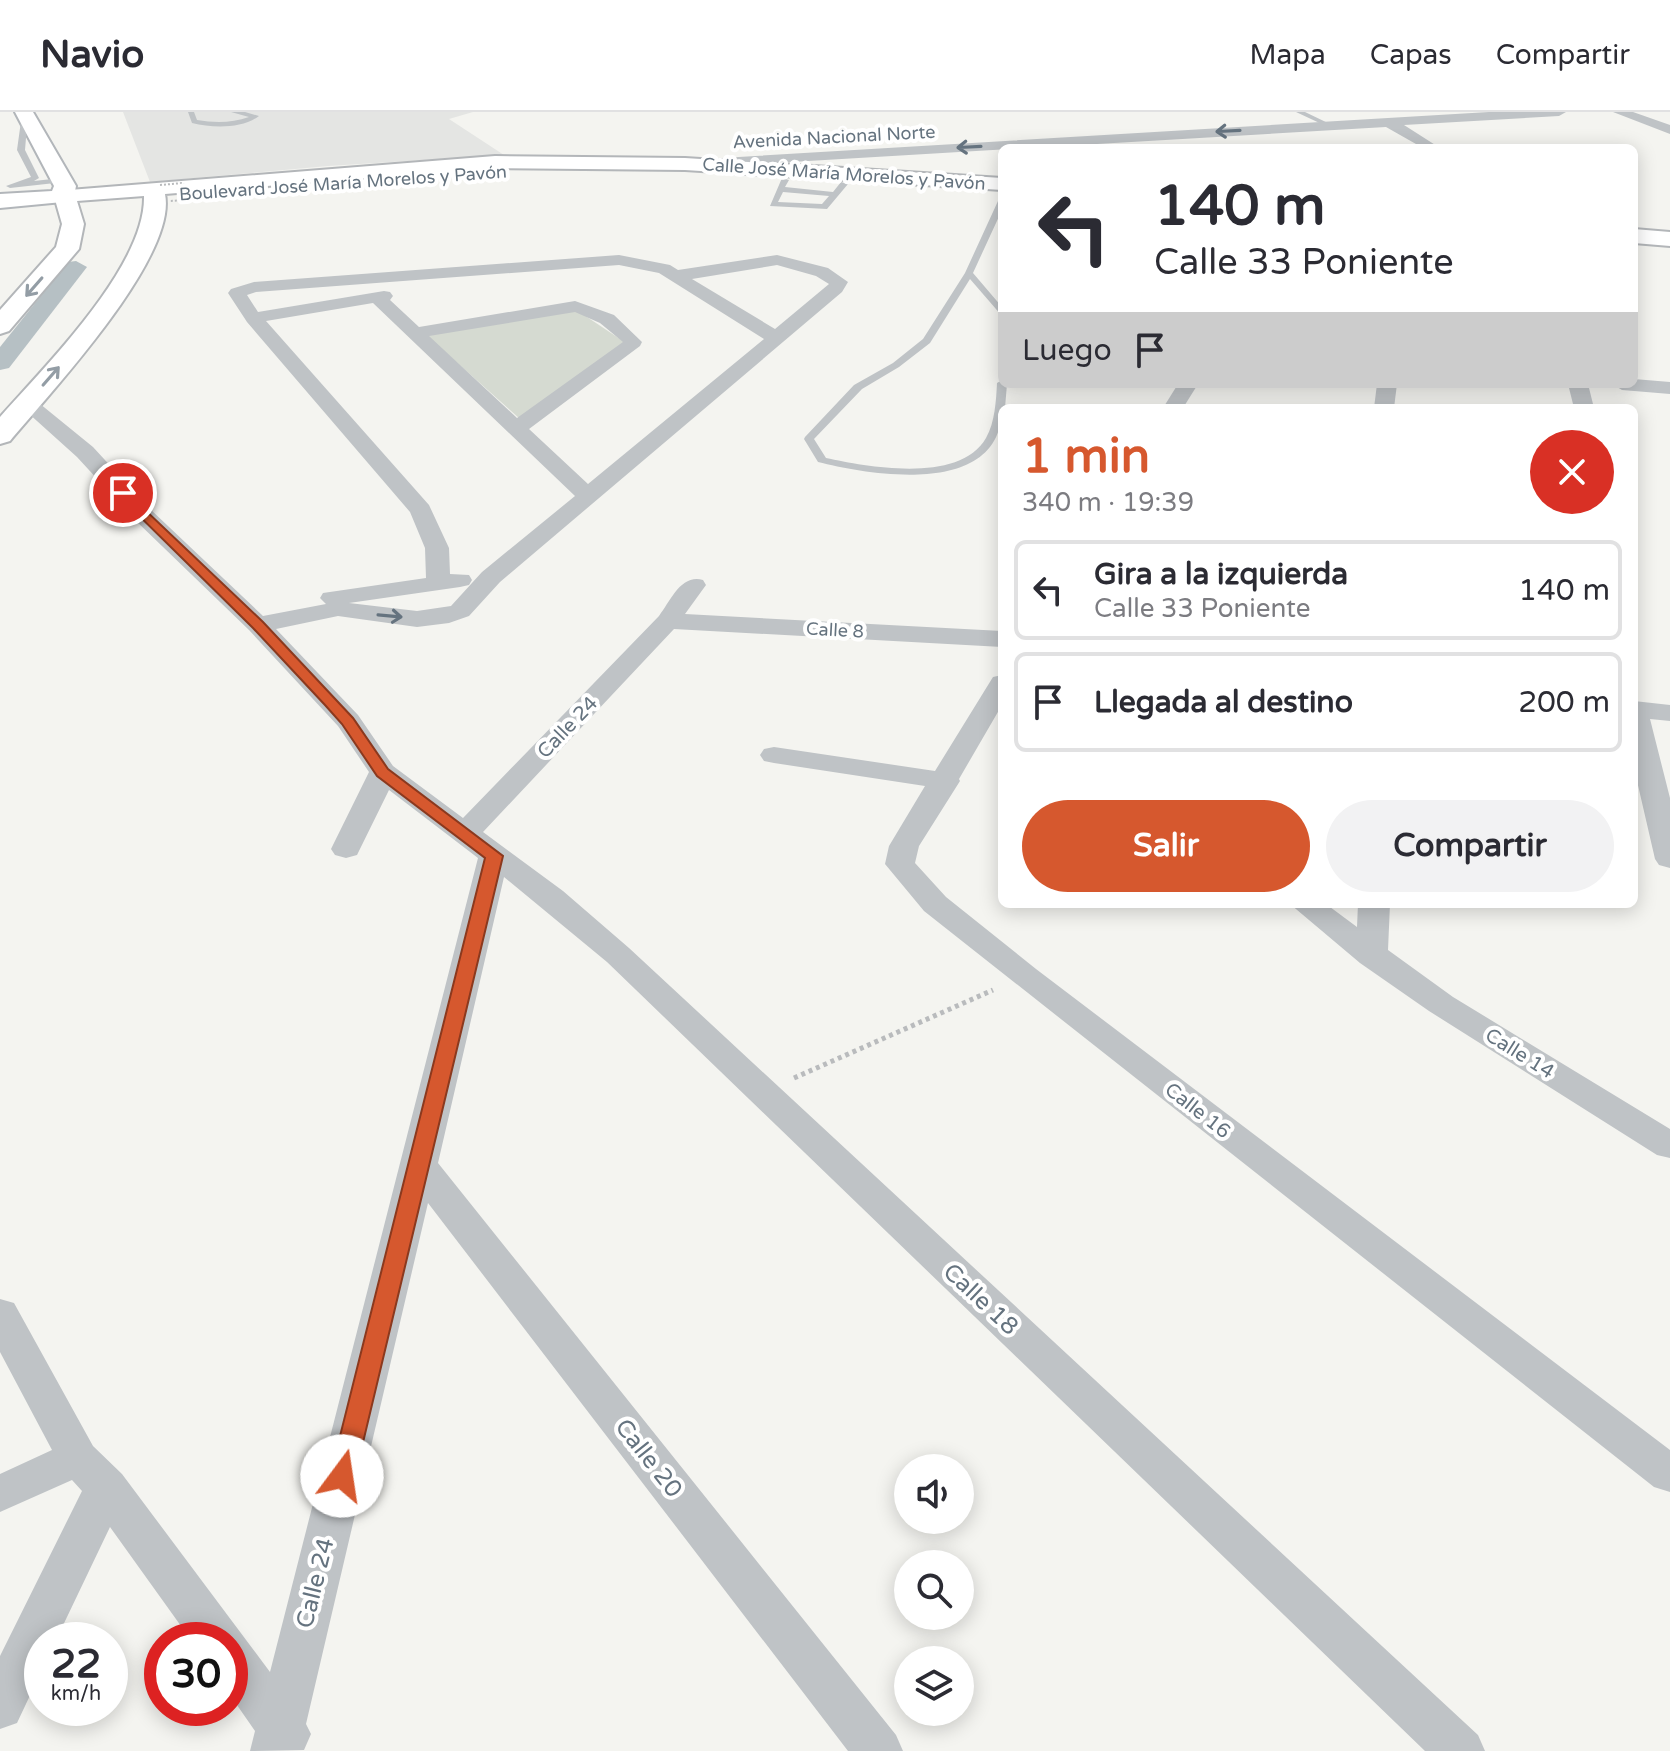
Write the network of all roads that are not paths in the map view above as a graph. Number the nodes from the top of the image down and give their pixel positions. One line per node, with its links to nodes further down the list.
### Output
1 (191, 112): 2 (lane)
2 (234, 112)
3 (1299, 112): 9 (lane)
4 (1559, 112): 7 (street, Avenida Nacional Norte)
5 (1620, 112): 11 (street)
6 (24, 113): 18 (lane); 21 (main road)
7 (1486, 114): 8 (street, Avenida Nacional Norte)
8 (1388, 122): 9 (street, Avenida Nacional Norte); 14 (street)
9 (1328, 125): 10 (street, Avenida Nacional Norte)
10 (1306, 127): 12 (street, Avenida Nacional Norte, one-way to 12); 13 (street)
11 (1670, 130)
12 (1049, 144)
13 (1305, 144)
14 (1426, 144)
15 (998, 147): 16 (street, Avenida Nacional Norte, one-way to 16)
16 (686, 168): 17 (main road, Calle José María Morelos y Pavón); 19 (main road, Calle José María Morelos y Pavón); 20 (main road, Boulevard José María Morelos y Pavón)
17 (998, 184)
18 (3, 192): 21 (main road, Boulevard José María Morelos y Pavón)
19 (998, 192)
20 (159, 193): 21 (main road, Boulevard José María Morelos y Pavón); 32 (main road)
21 (70, 194): 22 (main road, Boulevard José María Morelos y Pavón); 28 (main road); 28 (main road)
22 (0, 210)
23 (998, 210): 30 (lane)
24 (1638, 228): 25 (main road)
25 (1670, 230)
26 (1638, 236): 27 (main road)
27 (1670, 239)
28 (91, 247): 32 (main road); 36 (main road, one-way to 36)
29 (589, 262): 31 (street); 33 (street); 35 (street)
30 (969, 273): 34 (lane); 42 (lane)
31 (675, 276): 38 (street); 38 (street)
32 (119, 283): 41 (main road, one-way to 32)
33 (377, 297): 35 (street); 37 (street)
34 (998, 308)
35 (253, 318): 47 (street)
36 (0, 326)
37 (415, 333): 43 (street); 43 (street)
38 (776, 338): 45 (street)
39 (1638, 385): 40 (street)
40 (1670, 388)
41 (27, 403): 44 (main road); 50 (street, Calle 18)
42 (998, 414)
43 (516, 428): 45 (street)
44 (0, 435)
45 (588, 496): 46 (street)
46 (491, 577): 47 (street); 49 (street, one-way to 46)
47 (438, 583): 49 (street)
48 (694, 585): 51 (street, Calle 24)
49 (339, 603): 50 (street)
50 (254, 620): 58 (street, Calle 18)
51 (668, 621): 52 (street, Calle 8); 60 (street, Calle 24)
52 (998, 639)
53 (998, 690): 59 (street, Calle 16)
54 (1638, 709): 55 (street)
55 (1670, 713)
56 (1638, 726): 62 (street)
57 (774, 755): 59 (street)
58 (383, 772): 60 (street, Calle 18); 61 (street)
59 (946, 781): 70 (street, Calle 16)
60 (480, 845): 67 (street, Calle 24); 77 (street, Calle 18)
61 (346, 849)
62 (1670, 859)
63 (1311, 908): 65 (street, Calle 14)
64 (1374, 908): 65 (street)
65 (1372, 956): 66 (street, Calle 14)
66 (1670, 1146)
67 (420, 1166): 75 (street, Calle 24); 76 (street, Calle 20)
68 (0, 1314): 69 (street)
69 (92, 1473): 71 (street); 72 (street); 74 (street)
70 (1670, 1474)
71 (0, 1494)
72 (205, 1622)
73 (248, 1685): 75 (street)
74 (0, 1707)
75 (283, 1742)
76 (878, 1751)
77 (1460, 1751)

